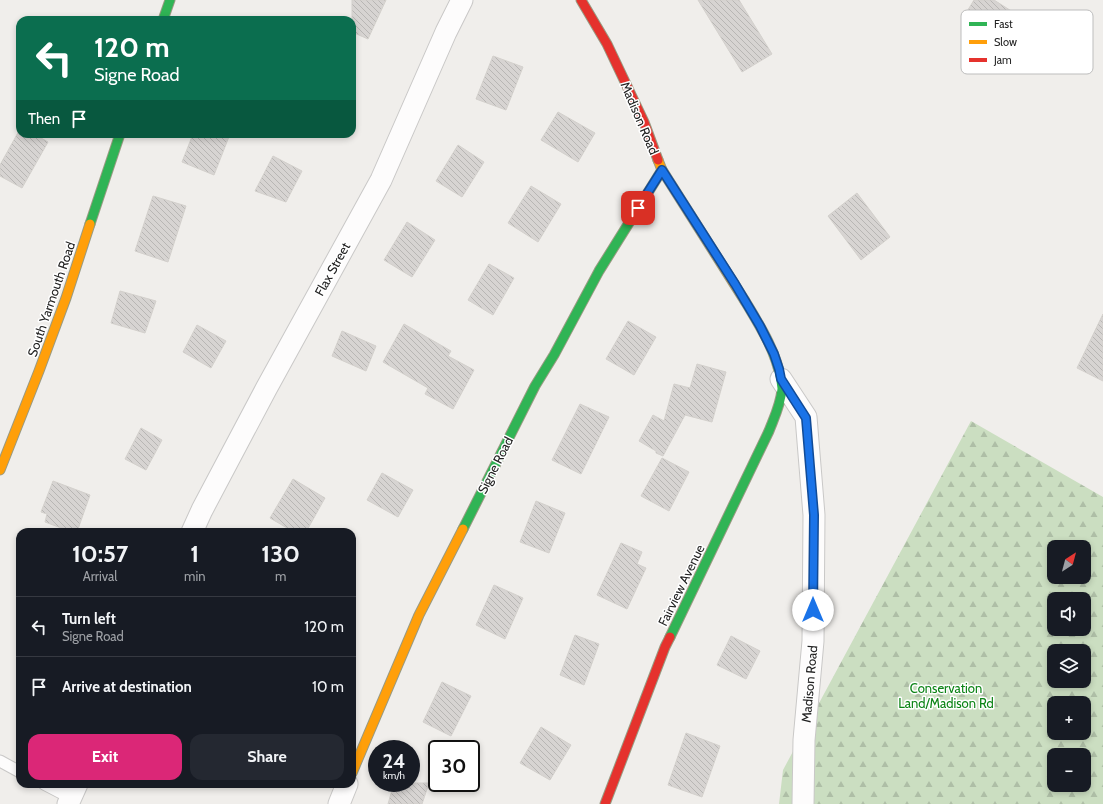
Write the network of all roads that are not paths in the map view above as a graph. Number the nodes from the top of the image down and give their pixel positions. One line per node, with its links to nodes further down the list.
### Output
1 (170, 0): 4 (street)
2 (462, 0): 9 (street, Flax Street)
3 (581, 0): 6 (street, Madison Road)
4 (164, 16)
5 (119, 138): 8 (street, South Yarmouth Road)
6 (662, 170): 7 (street, Madison Road); 11 (street, Signe Road)
7 (781, 379): 17 (street, Fairview Avenue); 18 (street, Madison Road)
8 (0, 470)
9 (194, 528)
10 (0, 761): 12 (lane)
11 (356, 764)
12 (16, 770)
13 (54, 788): 15 (lane)
14 (346, 788): 16 (street)
15 (72, 795)
16 (339, 804)
17 (605, 804)
18 (803, 804)

